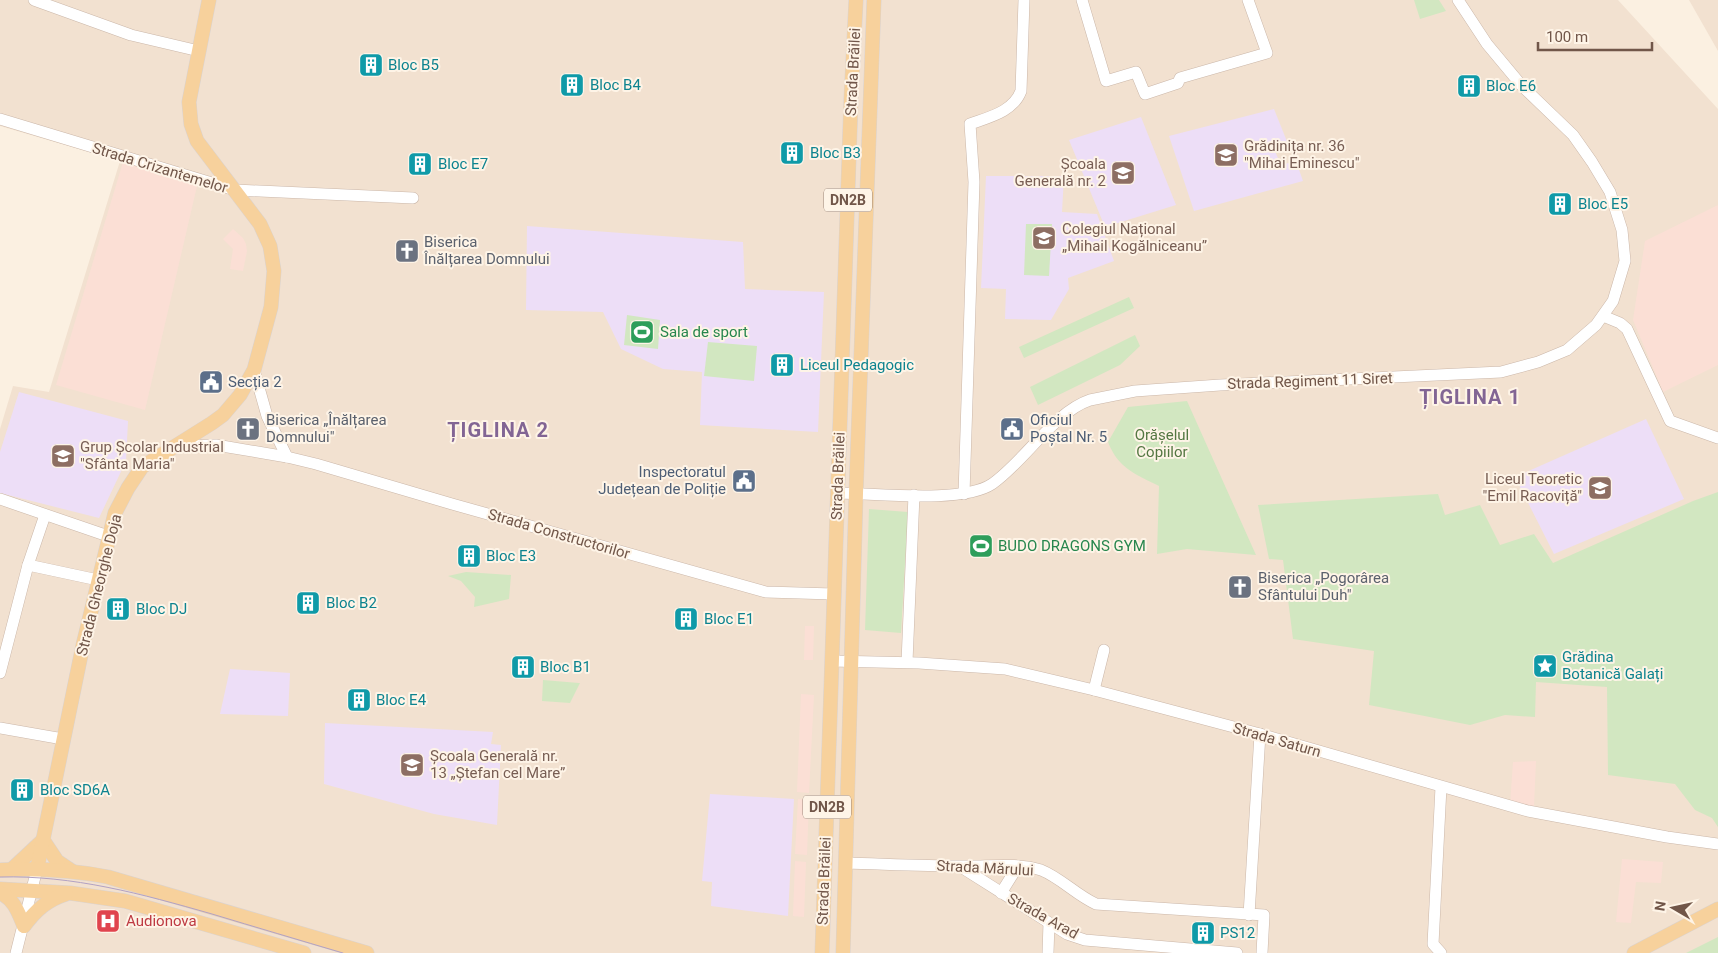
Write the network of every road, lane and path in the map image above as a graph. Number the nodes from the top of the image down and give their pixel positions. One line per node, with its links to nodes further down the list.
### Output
1 (34, 0): 9 (street)
2 (209, 0): 9 (main road, Strada Gheorghe Doja)
3 (856, 0): 18 (main road, Strada Brăilei / DN2B)
4 (874, 0): 19 (main road, Strada Brăilei / DN2B)
5 (1024, 0): 20 (street)
6 (1082, 0): 7 (street)
7 (1248, 0)
8 (1458, 0): 13 (street, Strada Regiment 11 Siret)
9 (199, 51): 11 (main road, Strada Gheorghe Doja)
10 (0, 119): 11 (street, Strada Crizantemelor)
11 (234, 190): 12 (street, Strada Crizantemelor); 14 (main road, Strada Gheorghe Doja)
12 (413, 198)
13 (1603, 316): 15 (street); 20 (street, Strada Regiment 11 Siret)
14 (254, 370): 16 (main road, Strada Gheorghe Doja); 17 (street)
15 (1718, 438)
16 (177, 446): 17 (street, Strada Constructorilor); 24 (main road, Strada Gheorghe Doja)
17 (287, 457): 27 (street, Strada Constructorilor)
18 (837, 493): 19 (street, Strada Regiment 11 Siret); 27 (main road, Strada Brăilei / DN2B)
19 (856, 493): 21 (street, Strada Regiment 11 Siret); 30 (main road, Strada Brăilei / DN2B)
20 (964, 494): 21 (street, Strada Regiment 11 Siret)
21 (914, 495): 31 (street)
22 (0, 499): 23 (street)
23 (45, 515): 24 (street); 25 (street)
24 (108, 536): 26 (main road, Strada Gheorghe Doja)
25 (28, 565): 26 (street); 32 (street)
26 (98, 580): 36 (main road, Strada Gheorghe Doja)
27 (833, 594): 29 (main road, Strada Brăilei / DN2B)
28 (1104, 650): 33 (street)
29 (832, 661): 30 (street, Strada Saturn); 60 (main road, Strada Brăilei / DN2B)
30 (852, 661): 31 (street, Strada Saturn); 40 (main road, Strada Brăilei / DN2B)
31 (907, 662): 33 (street, Strada Saturn)
32 (0, 673)
33 (1094, 690): 35 (street, Strada Saturn)
34 (0, 728): 36 (street)
35 (1260, 734): 37 (street, Strada Saturn); 52 (street)
36 (63, 739): 38 (main road, Strada Gheorghe Doja)
37 (1441, 787): 39 (street, Strada Saturn); 65 (street)
38 (43, 840): 43 (main road, Strada Gheorghe Doja); 44 (main road); 45 (main road)
39 (1718, 845)
40 (846, 863): 41 (street, Strada Mărului); 61 (main road, Strada Brăilei / DN2B)
41 (959, 866): 42 (street, Strada Mărului); 50 (street, Strada Arad)
42 (1018, 866): 50 (street, Strada Arad); 52 (street, Strada Mărului)
43 (37, 869): 44 (main road); 45 (main road); 47 (street, Strada Gheorghe Doja)
44 (6, 870)
45 (73, 871): 59 (main road)
46 (0, 889): 47 (main road)
47 (32, 890): 49 (main road); 54 (street, Strada Gheorghe Doja)
48 (0, 893): 54 (main road)
49 (70, 893): 54 (main road); 58 (main road)
50 (1001, 893): 53 (street, Strada Arad)
51 (1718, 909): 66 (main road)
52 (1249, 915): 64 (street, Strada Mărului)
53 (1049, 923): 55 (street, Strada Arad); 62 (street)
54 (24, 926): 57 (street, Strada Gheorghe Doja)
55 (1171, 950): 56 (street, Strada Arad)
56 (1204, 952): 63 (street, Strada Arad)
57 (16, 953)
58 (304, 953)
59 (367, 953)
60 (822, 953)
61 (843, 953)
62 (1048, 953)
63 (1237, 953)
64 (1262, 953)
65 (1441, 953)
66 (1634, 953)

